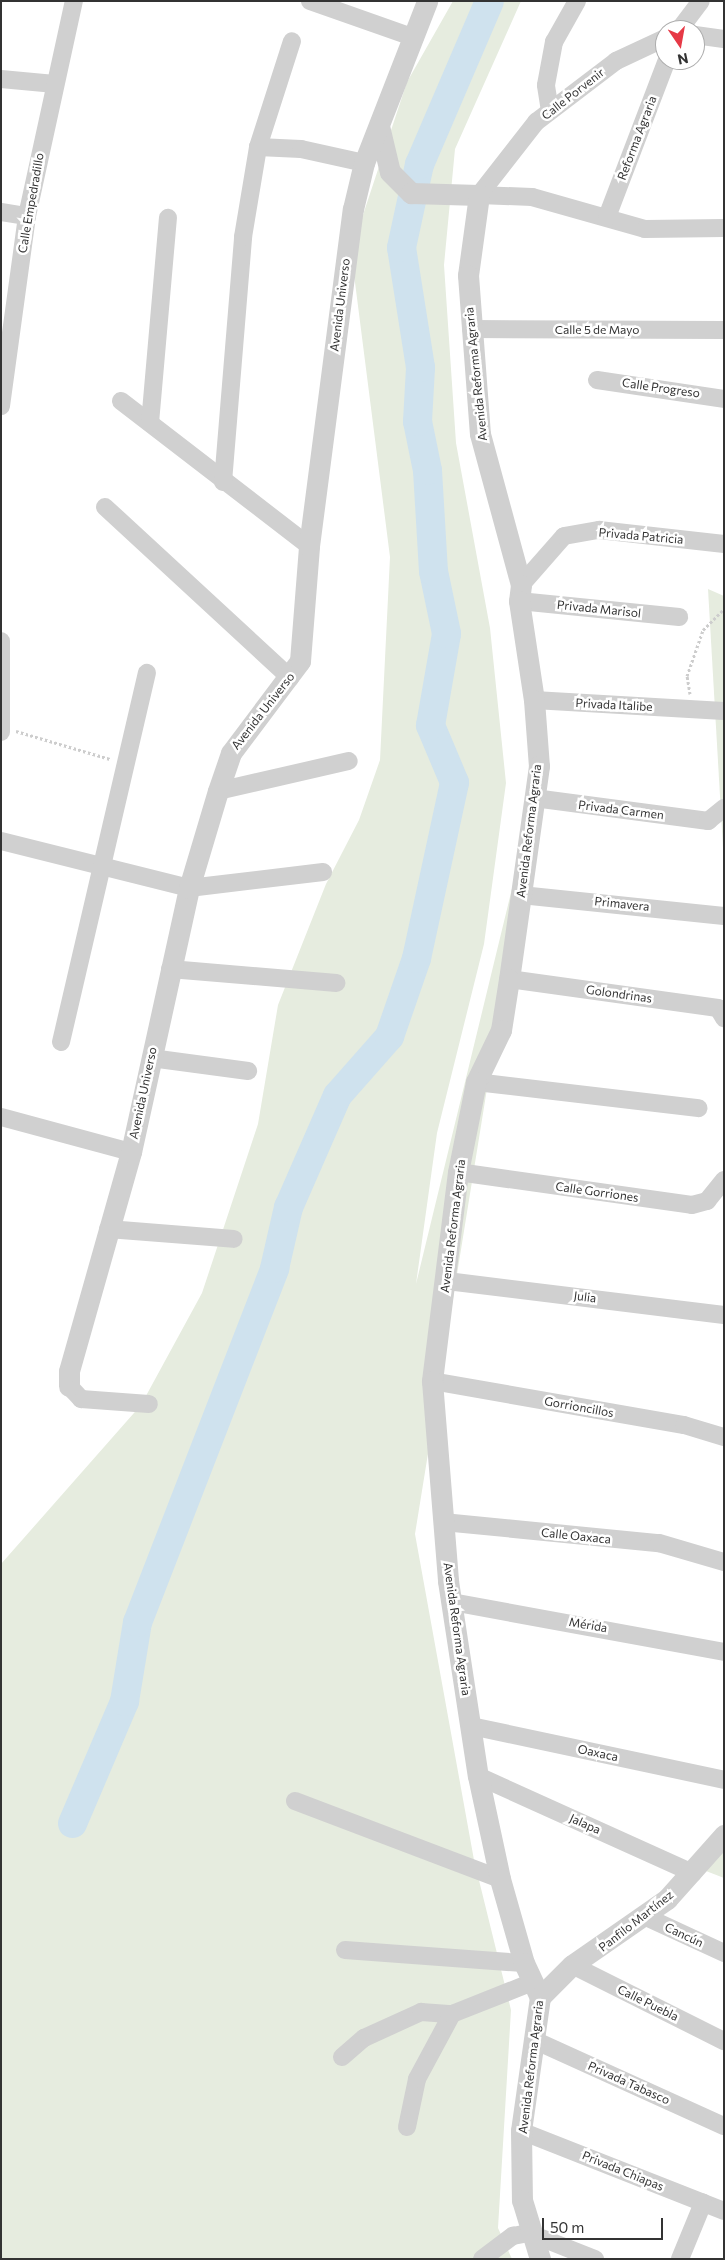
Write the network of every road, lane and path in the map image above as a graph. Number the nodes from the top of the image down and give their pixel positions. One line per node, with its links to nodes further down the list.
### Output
1 (74, 1): 14 (street, Calle Empedradillo)
2 (310, 1): 8 (street)
3 (427, 1): 8 (street, Avenida Universo)
4 (577, 1): 15 (street)
5 (701, 1): 6 (street)
6 (687, 20)
7 (705, 36): 9 (street)
8 (415, 38): 16 (street, Avenida Universo)
9 (724, 39)
10 (292, 41): 17 (street)
11 (655, 43): 15 (street, Calle Porvenir)
12 (663, 70): 22 (street, Reforma Agraria)
13 (1, 79): 14 (street)
14 (55, 84): 21 (street, Calle Empedradillo)
15 (550, 111): 19 (street, Calle Porvenir)
16 (380, 126): 18 (street, Avenida Universo); 19 (street)
17 (258, 147): 18 (street); 33 (street)
18 (364, 162): 36 (street, Avenida Universo)
19 (479, 195): 22 (street); 26 (street, Avenida Reforma Agraria)
20 (1, 212): 21 (street)
21 (26, 216): 25 (street, Calle Empedradillo)
22 (607, 217): 24 (street)
23 (168, 218): 32 (street)
24 (724, 228)
25 (7, 324): 31 (street, Calle Empedradillo)
26 (471, 329): 27 (street, Calle 5 de Mayo); 37 (street, Avenida Reforma Agraria)
27 (724, 330)
28 (597, 380): 29 (street, Calle Progreso)
29 (724, 398)
30 (122, 402): 32 (street)
31 (1, 406)
32 (150, 423): 33 (street)
33 (222, 482): 36 (street)
34 (105, 507): 42 (street)
35 (724, 544): 37 (street, Privada Patricia)
36 (309, 546): 42 (street, Avenida Universo)
37 (520, 593): 39 (street, Privada Marisol); 43 (street, Avenida Reforma Agraria)
38 (724, 609): 44 (path)
39 (679, 617)
40 (1, 642): 46 (street)
41 (147, 673): 49 (street)
42 (290, 678): 50 (street, Avenida Universo)
43 (534, 700): 44 (street, Privada Italibe); 51 (street, Avenida Reforma Agraria)
44 (693, 709): 45 (street, Privada Italibe)
45 (724, 711)
46 (2, 727): 47 (street); 49 (path)
47 (1, 732)
48 (349, 761): 50 (street)
49 (126, 764): 54 (street)
50 (218, 791): 56 (street, Avenida Universo)
51 (534, 798): 52 (street, Privada Carmen); 57 (street, Avenida Reforma Agraria)
52 (724, 808)
53 (1, 841): 54 (street)
54 (102, 865): 56 (street); 63 (street)
55 (323, 872): 56 (street)
56 (189, 888): 59 (street, Avenida Universo)
57 (521, 895): 58 (street, Primavera); 60 (street, Avenida Reforma Agraria)
58 (724, 916)
59 (170, 969): 61 (street); 64 (street, Avenida Universo)
60 (509, 979): 62 (street, Golondrinas); 66 (street, Avenida Reforma Agraria)
61 (336, 983)
62 (724, 1018)
63 (61, 1042)
64 (151, 1058): 65 (street); 69 (street, Avenida Universo)
65 (248, 1071)
66 (476, 1082): 67 (street); 70 (street, Avenida Reforma Agraria)
67 (698, 1108)
68 (1, 1117): 69 (street)
69 (130, 1152): 72 (street, Avenida Universo)
70 (458, 1172): 71 (street, Calle Gorriones); 74 (street, Avenida Reforma Agraria)
71 (724, 1180)
72 (108, 1229): 73 (street); 77 (street, Avenida Universo)
73 (234, 1239)
74 (446, 1280): 75 (street, Julia); 76 (street, Avenida Reforma Agraria)
75 (724, 1315)
76 (432, 1381): 79 (street, Gorrioncillos); 80 (street, Avenida Reforma Agraria)
77 (69, 1386): 78 (street)
78 (149, 1404)
79 (724, 1437)
80 (443, 1522): 81 (street, Calle Oaxaca); 82 (street, Avenida Reforma Agraria)
81 (724, 1562)
82 (452, 1602): 83 (street, Mérida); 84 (street, Avenida Reforma Agraria)
83 (724, 1652)
84 (471, 1726): 85 (street, Avenida Reforma Agraria); 86 (street, Oaxaca)
85 (478, 1776): 89 (street, Jalapa); 90 (street, Avenida Reforma Agraria)
86 (724, 1780)
87 (295, 1801): 90 (street)
88 (723, 1839): 89 (street, Panfilo Martínez)
89 (693, 1873): 91 (street, Panfilo Martínez)
90 (500, 1878): 95 (street, Avenida Reforma Agraria)
91 (644, 1916): 93 (street, Cancún); 94 (street, Panfilo Martínez)
92 (345, 1950): 95 (street)
93 (724, 1953)
94 (572, 1965): 95 (street, Panfilo Martínez); 98 (street, Calle Puebla)
95 (533, 1981): 96 (street); 97 (street, Avenida Reforma Agraria)
96 (452, 2014): 99 (street); 101 (street)
97 (534, 2040): 100 (street, Privada Tabasco); 102 (street, Avenida Reforma Agraria)
98 (724, 2040)
99 (342, 2057)
100 (724, 2126)
101 (407, 2128)
102 (521, 2131): 103 (street, Privada Chiapas); 105 (street, Avenida Reforma Agraria)
103 (703, 2203): 104 (street, Privada Chiapas); 109 (street)
104 (724, 2211)
105 (529, 2233): 106 (street); 107 (street, Avenida Reforma Agraria); 108 (street)
106 (482, 2259)
107 (540, 2259)
108 (595, 2259)
109 (680, 2259)

